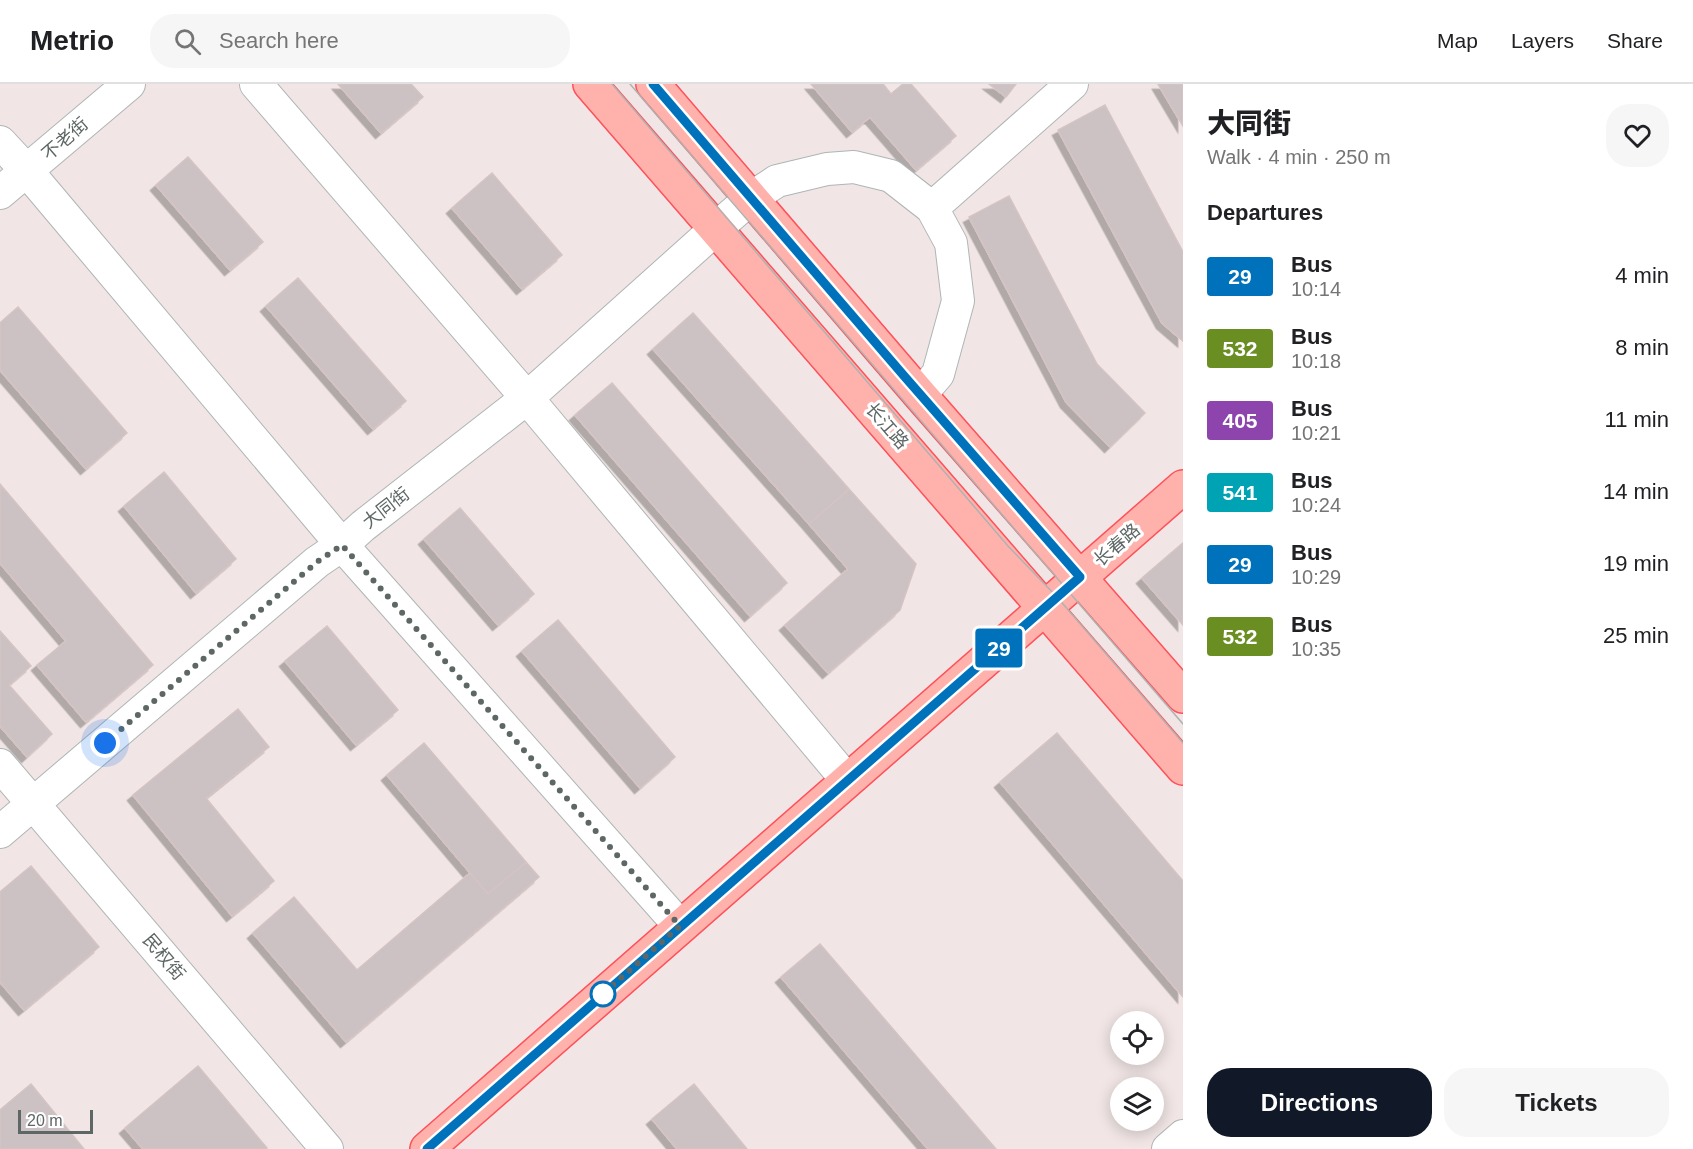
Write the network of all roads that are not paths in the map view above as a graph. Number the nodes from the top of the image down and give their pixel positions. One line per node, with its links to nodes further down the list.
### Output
1 (129, 84): 7 (street, 不老街)
2 (256, 84): 13 (street)
3 (590, 84): 11 (main road, 长江路)
4 (653, 84): 9 (main road)
5 (1072, 84): 10 (street)
6 (0, 141): 7 (street)
7 (27, 171): 8 (street, 不老街); 15 (street)
8 (0, 193)
9 (751, 198): 10 (street, 大同街); 11 (street, 大同街); 12 (main road)
10 (932, 208): 12 (street)
11 (716, 229): 13 (street, 大同街); 17 (main road, 长江路)
12 (920, 395): 16 (main road)
13 (527, 398): 15 (street, 大同街); 21 (street)
14 (1183, 487): 16 (main road, 长春路)
15 (342, 545): 22 (street, 大同街); 24 (street)
16 (1080, 577): 17 (main road, 长春路); 18 (main road)
17 (1045, 608): 20 (main road, 长江路); 21 (main road, 长春路)
18 (1183, 696)
19 (0, 765): 22 (street, 民权街)
20 (1183, 768)
21 (847, 780): 24 (main road, 长春路)
22 (34, 803): 23 (street, 大同街); 26 (street, 民权街)
23 (0, 832)
24 (680, 926): 27 (main road, 长春路)
25 (1183, 1136): 28 (street)
26 (327, 1149)
27 (428, 1149)
28 (1168, 1149)

